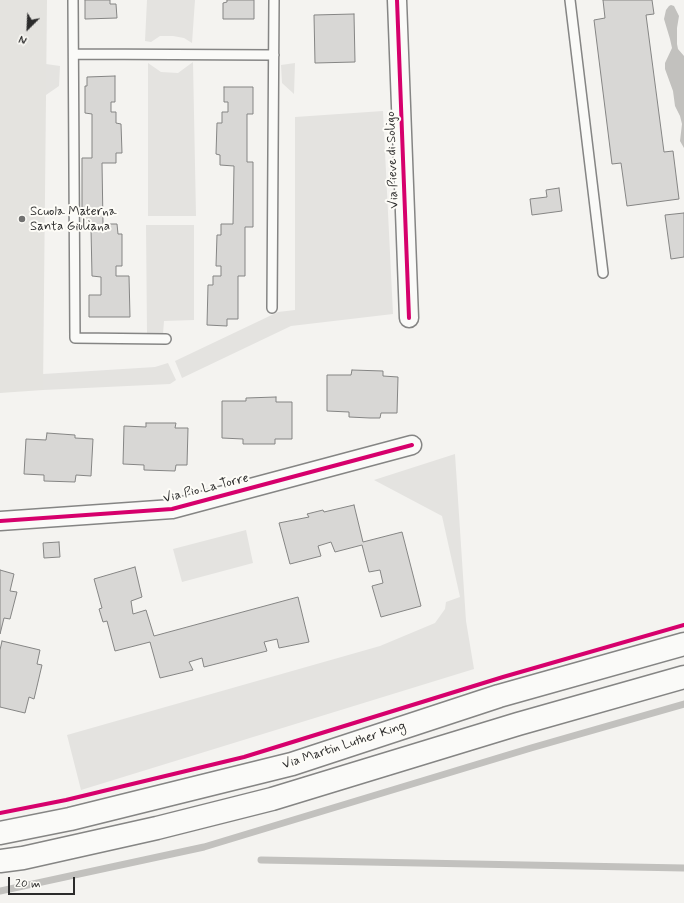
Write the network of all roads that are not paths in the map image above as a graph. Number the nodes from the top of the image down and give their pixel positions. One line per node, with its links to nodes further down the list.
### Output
1 (73, 0): 5 (lane)
2 (274, 0): 6 (lane)
3 (397, 0): 9 (street, Via Pieve di Soligo)
4 (570, 0): 7 (lane)
5 (74, 54): 6 (lane); 10 (lane)
6 (274, 55): 8 (lane)
7 (603, 273)
8 (272, 308)
9 (409, 318)
10 (166, 339)
11 (412, 445): 12 (street, Via Pio La Torre)
12 (0, 521)
13 (684, 644): 15 (main road, Via Martin Luther King)
14 (684, 677): 16 (main road)
15 (0, 832)
16 (0, 861)

